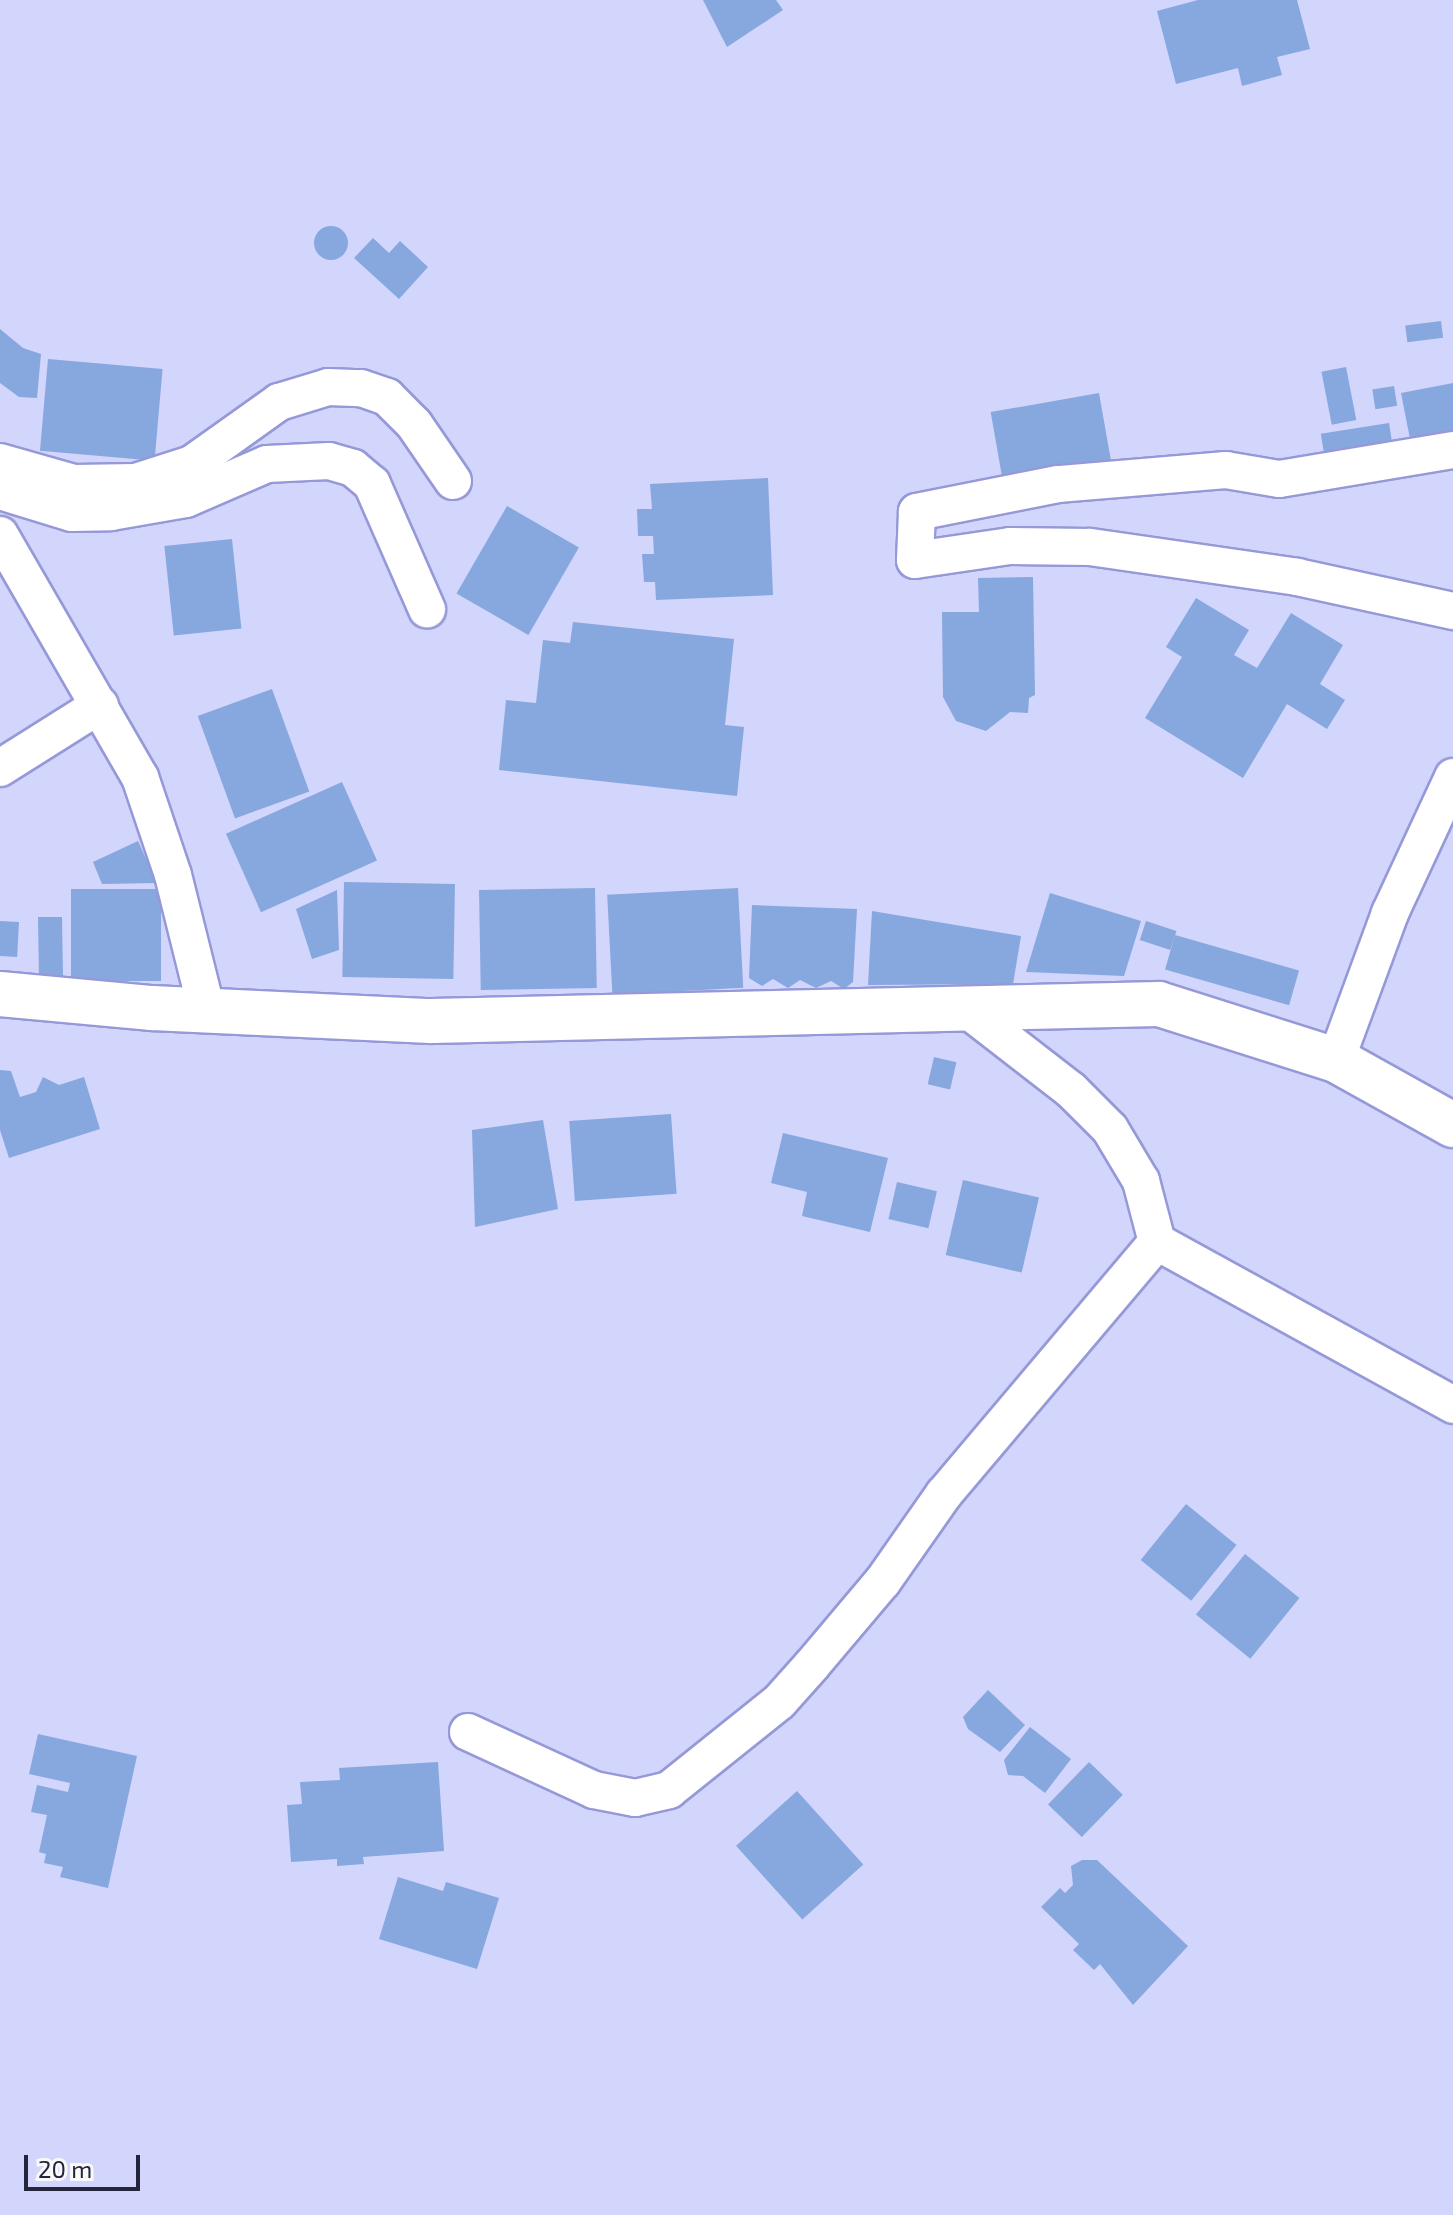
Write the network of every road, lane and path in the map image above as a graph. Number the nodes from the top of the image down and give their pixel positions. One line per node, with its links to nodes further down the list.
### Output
1 (1453, 450): 7 (street)
2 (0, 462): 3 (street)
3 (453, 481)
4 (0, 491): 6 (street)
5 (0, 535): 8 (street)
6 (427, 609)
7 (1453, 611)
8 (100, 705): 9 (street); 12 (street)
9 (0, 768)
10 (1453, 777): 14 (street)
11 (0, 994): 12 (main road)
12 (207, 1011): 13 (main road)
13 (969, 1011): 14 (main road); 16 (street)
14 (1336, 1060): 15 (main road)
15 (1453, 1125)
16 (1157, 1242): 17 (street); 18 (street)
17 (1453, 1405)
18 (468, 1732)

